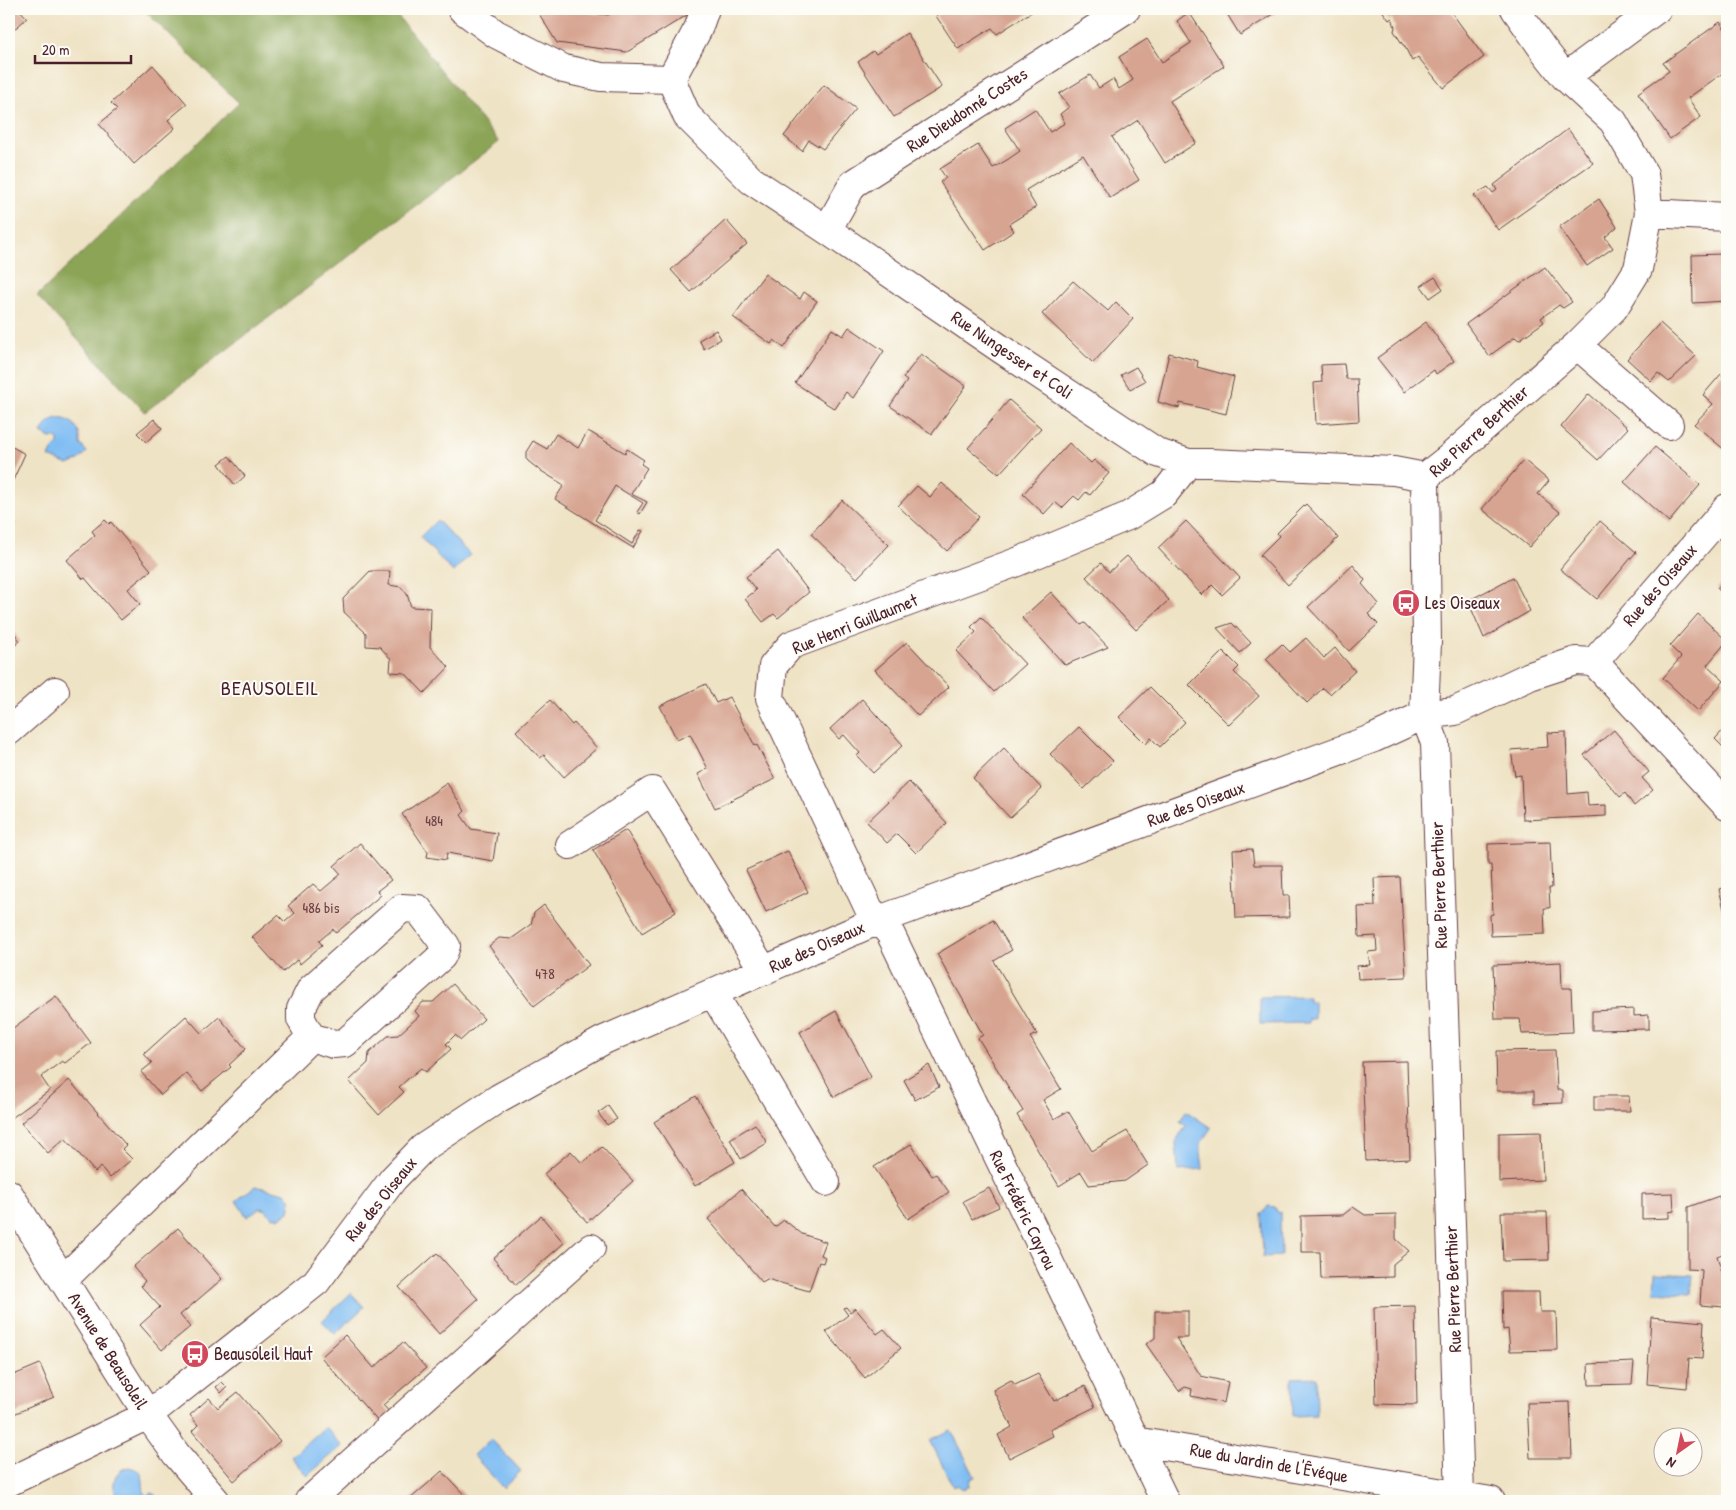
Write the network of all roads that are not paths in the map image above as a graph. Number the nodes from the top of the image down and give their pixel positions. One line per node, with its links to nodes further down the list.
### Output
1 (462, 9): 7 (street)
2 (705, 9): 7 (street)
3 (1126, 9): 10 (street, Rue Dieudonné Costes)
4 (1657, 9): 6 (street)
5 (1520, 11): 6 (street, Rue Pierre Berthier)
6 (1565, 77): 8 (street, Rue Pierre Berthier)
7 (671, 79): 10 (street, Rue Nungesser et Coli)
8 (1649, 213): 9 (street); 11 (street, Rue Pierre Berthier)
9 (1727, 216)
10 (827, 230): 13 (street, Rue Nungesser et Coli)
11 (1577, 345): 12 (street); 14 (street, Rue Pierre Berthier)
12 (1669, 425)
13 (1188, 463): 14 (street, Rue Nungesser et Coli); 22 (street, Rue Henri Guillaumet)
14 (1425, 477): 18 (street, Rue Pierre Berthier)
15 (1727, 508): 16 (street, Rue des Oiseaux)
16 (1594, 662): 18 (street, Rue des Oiseaux); 20 (street)
17 (55, 691): 19 (street)
18 (1424, 715): 22 (street, Rue des Oiseaux); 33 (street, Rue Pierre Berthier)
19 (9, 731)
20 (1727, 806)
21 (570, 845): 23 (street)
22 (879, 920): 23 (street, Rue des Oiseaux); 31 (street, Rue Frédéric Cayrou)
23 (764, 970): 24 (street, Rue des Oiseaux)
24 (714, 992): 26 (street); 30 (street, Rue des Oiseaux)
25 (311, 1037): 25 (street); 29 (street)
26 (826, 1182)
27 (9, 1194): 29 (street, Avenue de Beausoleil)
28 (591, 1248): 35 (street)
29 (63, 1280): 30 (street, Avenue de Beausoleil)
30 (148, 1415): 32 (street, Rue des Oiseaux); 34 (street, Avenue de Beausoleil)
31 (1135, 1441): 33 (street, Rue du Jardin de l'Êvéque); 36 (street, Rue Frédéric Cayrou)
32 (9, 1482)
33 (1460, 1495): 37 (street, Rue du Jardin de l'Êvéque)
34 (216, 1501)
35 (309, 1501)
36 (1165, 1501)
37 (1491, 1501)

